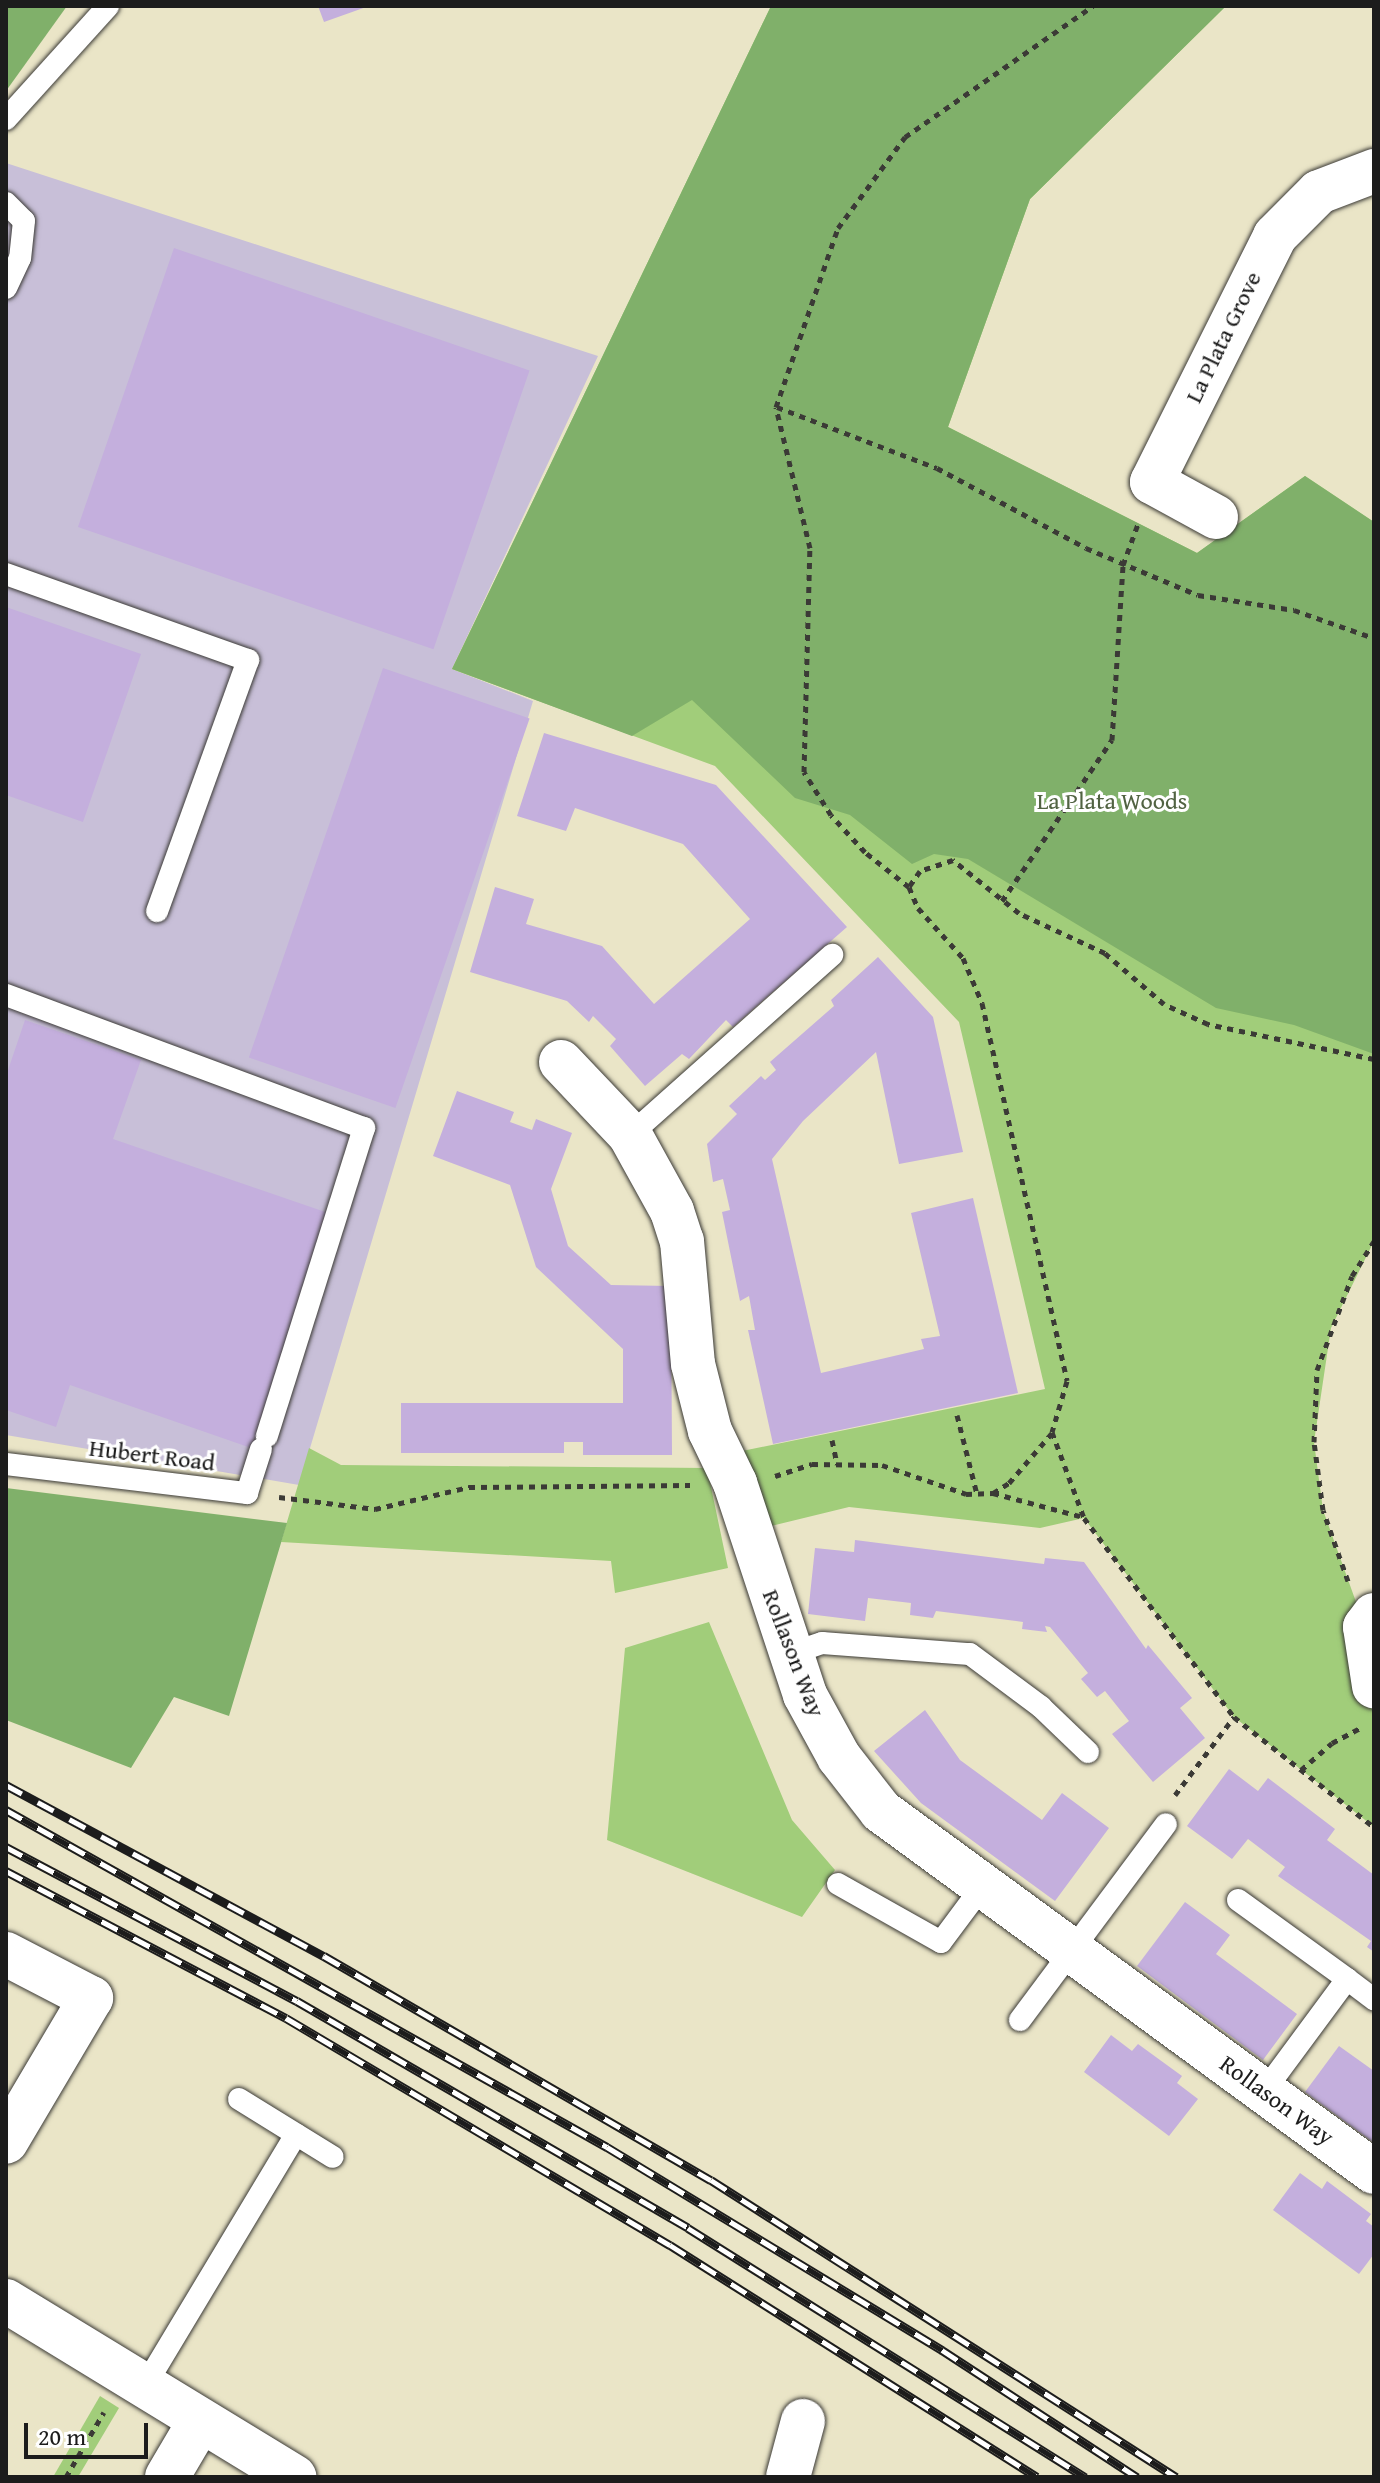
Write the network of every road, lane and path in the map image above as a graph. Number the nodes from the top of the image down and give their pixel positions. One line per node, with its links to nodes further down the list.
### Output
1 (108, 6): 3 (lane)
2 (1093, 6): 7 (path)
3 (6, 119)
4 (1374, 171): 8 (street, La Plata Grove)
5 (6, 203): 6 (lane)
6 (6, 288)
7 (776, 407): 10 (path); 13 (path)
8 (1152, 482): 9 (street); 10 (path)
9 (1216, 517)
10 (1123, 565): 12 (path); 14 (path)
11 (6, 574): 15 (lane)
12 (1374, 638)
13 (909, 887): 14 (path); 23 (path)
14 (1002, 901): 18 (path)
15 (157, 911)
16 (832, 955): 20 (lane)
17 (6, 995): 28 (lane)
18 (1374, 1059)
19 (561, 1062): 20 (street, Rollason Way)
20 (630, 1135): 27 (street, Rollason Way)
21 (1374, 1241): 32 (path)
22 (957, 1415): 30 (path)
23 (1052, 1432): 29 (path); 31 (path)
24 (832, 1440): 26 (path)
25 (6, 1464): 28 (lane, Hubert Road)
26 (837, 1464): 27 (path); 30 (path)
27 (735, 1483): 28 (path); 33 (street, Rollason Way)
28 (247, 1493)
29 (993, 1493): 30 (path); 31 (path)
30 (977, 1494)
31 (1084, 1518): 35 (path)
32 (1370, 1621): 34 (street)
33 (790, 1654): 37 (lane); 42 (street, Rollason Way)
34 (1374, 1686)
35 (1234, 1717): 38 (path); 39 (path)
36 (1374, 1725): 38 (path)
37 (1088, 1752)
38 (1301, 1770): 40 (path)
39 (1166, 1824): 44 (lane)
40 (1374, 1827)
41 (838, 1884): 42 (lane)
42 (982, 1887): 44 (street, Rollason Way)
43 (1238, 1900): 46 (lane)
44 (1071, 1952): 48 (lane); 49 (street, Rollason Way)
45 (6, 1954): 52 (street)
46 (1347, 1979): 47 (lane); 49 (lane)
47 (1374, 1999)
48 (1020, 2020)
49 (1265, 2090): 54 (street, Rollason Way)
50 (239, 2099): 51 (lane)
51 (296, 2134): 53 (lane); 56 (lane)
52 (6, 2142)
53 (333, 2157)
54 (1374, 2172)
55 (6, 2301): 56 (street)
56 (134, 2383): 57 (street); 59 (path)
57 (200, 2421): 60 (street); 61 (street)
58 (803, 2421): 62 (street)
59 (66, 2477)
60 (167, 2477)
61 (294, 2477)
62 (788, 2477)

